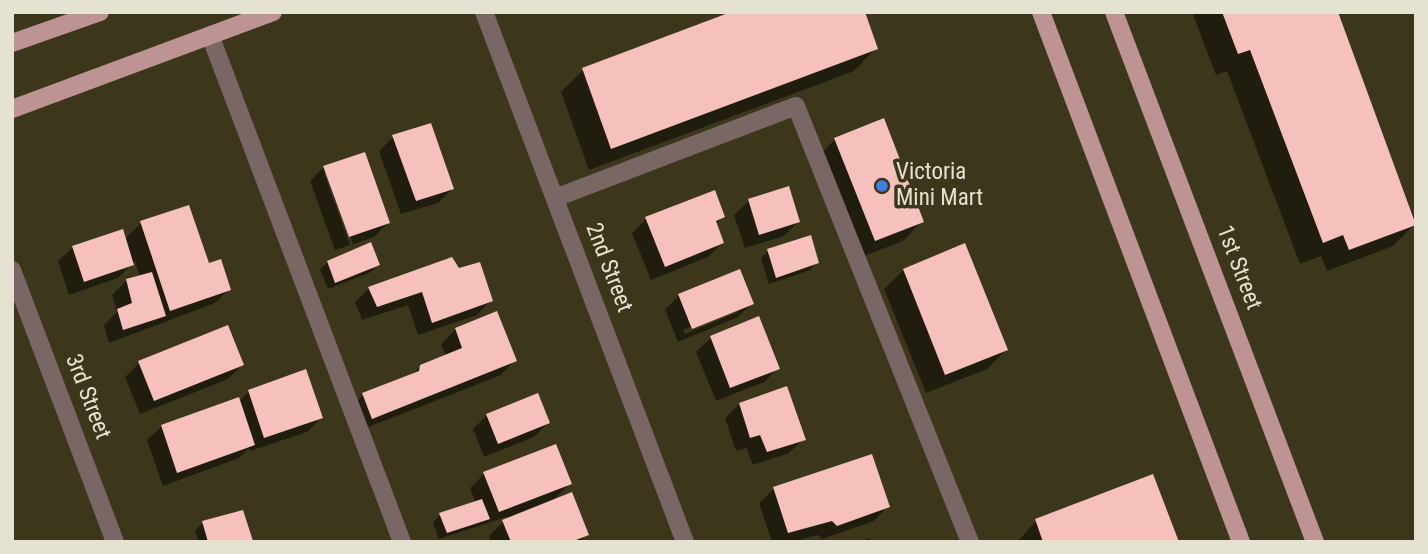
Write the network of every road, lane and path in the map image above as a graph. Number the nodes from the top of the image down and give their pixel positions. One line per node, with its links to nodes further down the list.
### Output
1 (100, 12): 7 (main road)
2 (273, 12): 6 (main road)
3 (484, 12): 9 (street, 2nd Street)
4 (1041, 12): 15 (main road)
5 (1114, 12): 16 (main road, 1st Street)
6 (210, 35): 8 (main road); 12 (street)
7 (12, 43)
8 (12, 109)
9 (555, 198): 13 (street, 2nd Street); 14 (street)
10 (12, 270): 11 (street, 3rd Street)
11 (115, 542)
12 (402, 542)
13 (685, 542)
14 (970, 542)
15 (1241, 542)
16 (1315, 542)

